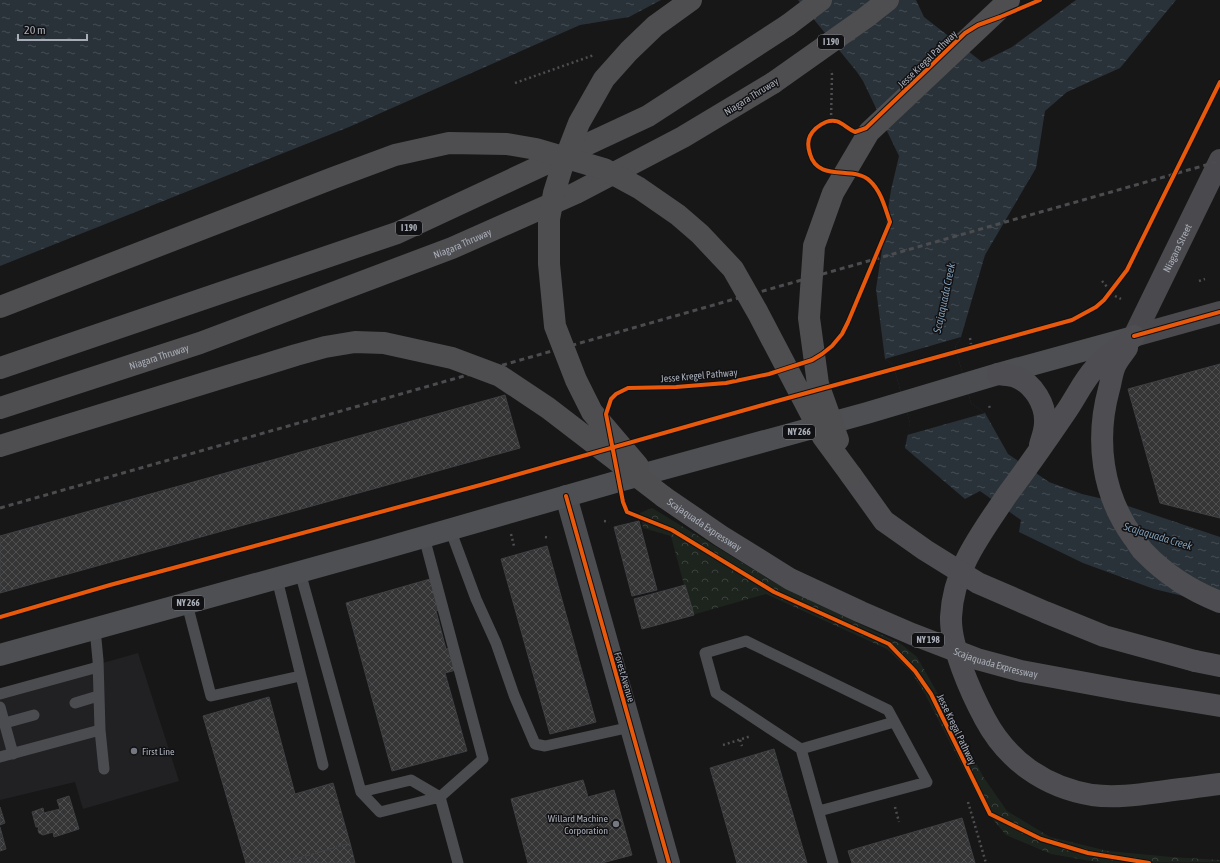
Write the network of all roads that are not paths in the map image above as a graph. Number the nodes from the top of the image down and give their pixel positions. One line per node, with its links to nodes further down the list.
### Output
1 (691, 0): 16 (highway, bridge)
2 (821, 0): 9 (highway, I 190, bridge)
3 (888, 0): 11 (highway, Niagara Thruway / I 190, bridge)
4 (1009, 0): 14 (highway, bridge)
5 (1220, 160): 8 (main road, Niagara Street)
6 (0, 307): 14 (highway, bridge)
7 (1220, 312): 8 (main road)
8 (1134, 336): 10 (main road, NY 266); 13 (highway); 21 (highway)
9 (0, 368)
10 (998, 374): 13 (highway); 15 (main road, NY 266)
11 (0, 408)
12 (0, 446): 16 (highway, bridge)
13 (1039, 449): 43 (highway)
14 (851, 475): 25 (highway, bridge)
15 (566, 496): 17 (main road, NY 266); 36 (street, Forest Avenue)
16 (664, 497): 31 (highway, Scajaquada Expressway / NY 198, bridge)
17 (450, 529): 18 (main road, NY 266); 36 (lane)
18 (424, 537): 19 (main road, NY 266); 45 (lane)
19 (300, 572): 20 (main road, NY 266); 44 (lane)
20 (277, 579): 22 (main road, NY 266); 27 (lane)
21 (1220, 602)
22 (187, 604): 23 (main road, NY 266); 27 (lane)
23 (95, 629): 24 (main road, NY 266); 26 (lane)
24 (0, 655)
25 (1220, 666)
26 (98, 667): 28 (lane); 29 (lane)
27 (300, 676): 41 (lane)
28 (0, 694)
29 (98, 696): 30 (lane); 37 (lane)
30 (75, 703)
31 (1220, 706)
32 (0, 707): 35 (lane)
33 (34, 715): 35 (lane)
34 (894, 722): 38 (lane); 38 (lane); 46 (lane)
35 (4, 724): 39 (lane)
36 (631, 727): 48 (street, Forest Avenue)
37 (100, 730): 39 (lane); 42 (lane)
38 (801, 749): 46 (lane)
39 (13, 754): 40 (lane)
40 (0, 758)
41 (323, 765)
42 (104, 769)
43 (1220, 784)
44 (361, 792): 45 (lane); 45 (lane)
45 (440, 797): 47 (lane)
46 (819, 811): 49 (lane)
47 (458, 863)
48 (669, 863)
49 (833, 863)

